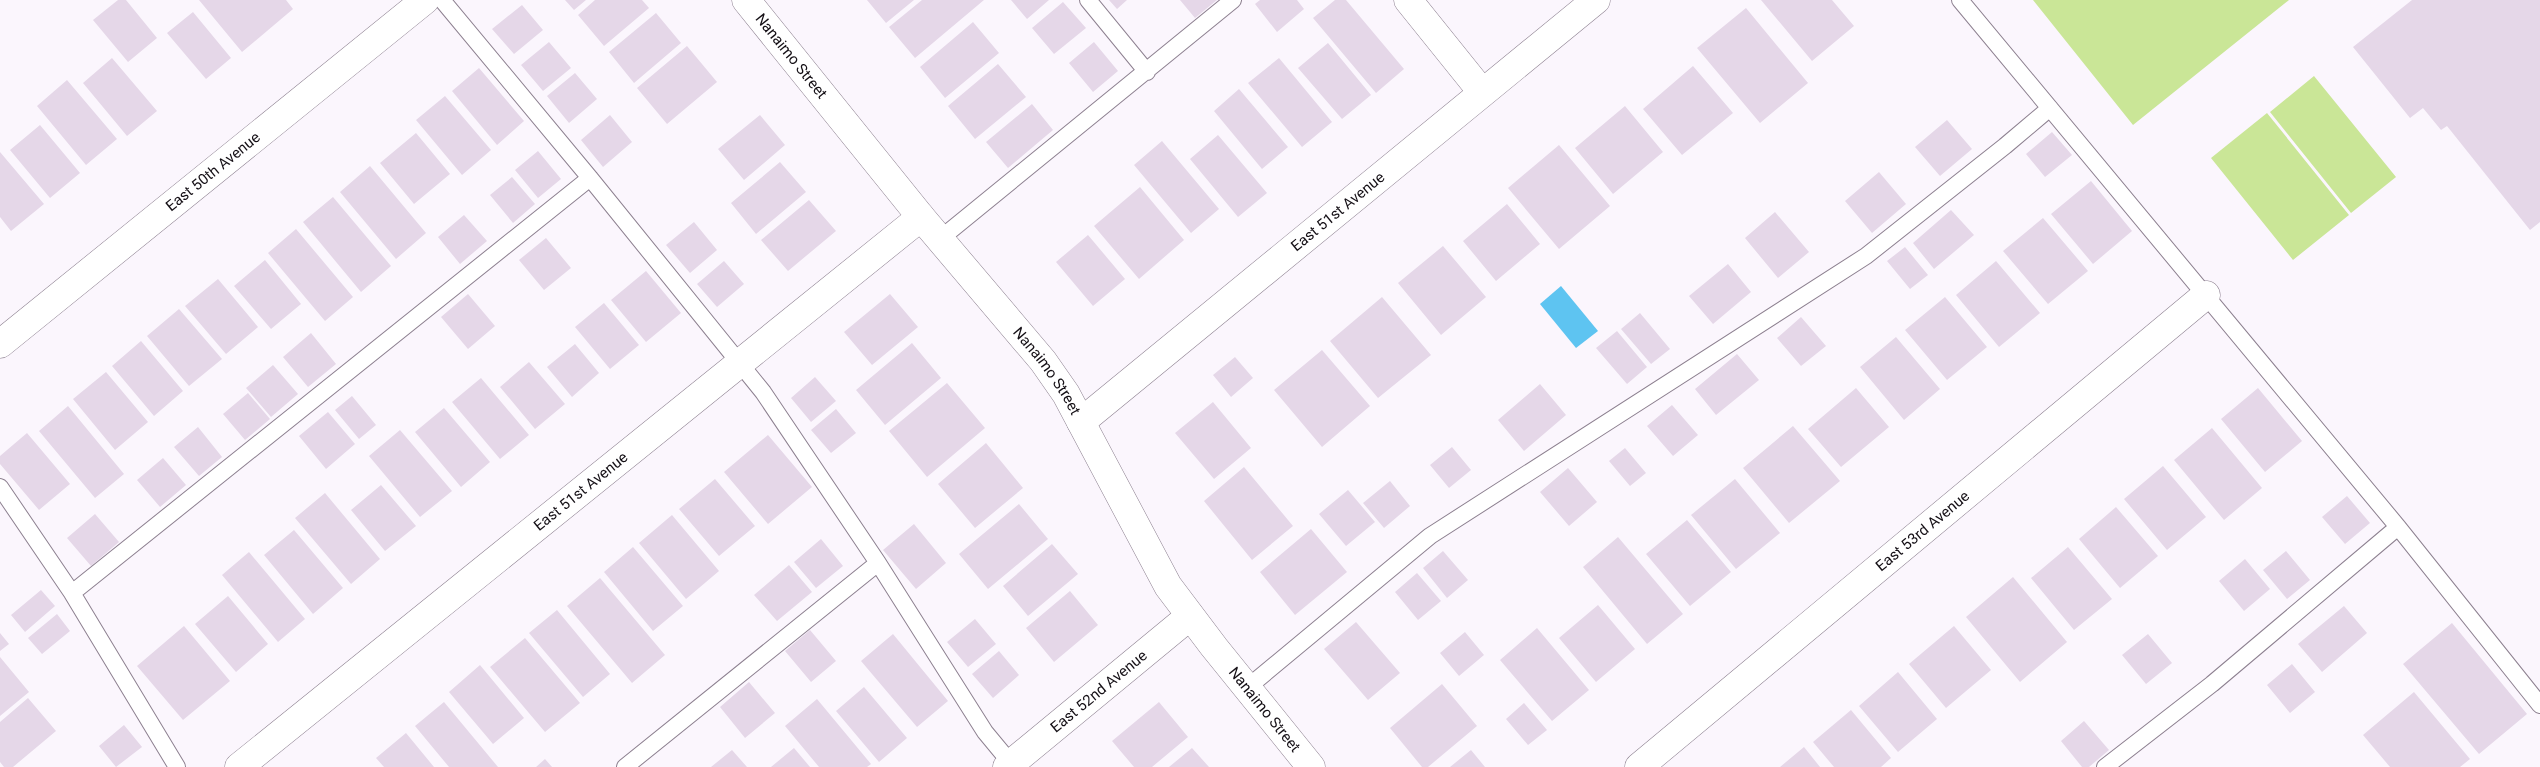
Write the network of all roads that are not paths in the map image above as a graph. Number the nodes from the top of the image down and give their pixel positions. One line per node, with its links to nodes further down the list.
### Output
1 (425, 0): 16 (street, East 50th Avenue)
2 (442, 0): 12 (lane)
3 (746, 0): 13 (street, Nanaimo Street)
4 (1088, 0): 9 (lane)
5 (1233, 0): 9 (lane)
6 (1408, 0): 10 (street)
7 (1596, 0): 10 (street, East 51st Avenue)
8 (1960, 0): 11 (lane)
9 (1147, 72): 14 (lane)
10 (1482, 92): 18 (street, East 51st Avenue)
11 (2050, 108): 15 (lane); 24 (lane)
12 (590, 178): 17 (lane); 22 (lane)
13 (921, 217): 14 (street, Nanaimo Street); 17 (street, East 51st Avenue)
14 (940, 239): 18 (street, Nanaimo Street)
15 (2206, 295): 20 (lane); 31 (street, East 53rd Avenue)
16 (0, 344)
17 (741, 363): 21 (lane); 28 (street, East 51st Avenue)
18 (1081, 422): 23 (street, Nanaimo Street)
19 (0, 487): 22 (lane)
20 (2398, 528): 25 (lane); 32 (lane)
21 (878, 563): 26 (lane); 29 (lane)
22 (72, 593): 27 (lane)
23 (1190, 616): 24 (street, Nanaimo Street); 26 (street, East 52nd Avenue)
24 (1247, 688): 30 (street, Nanaimo Street)
25 (2540, 705)
26 (1011, 766)
27 (177, 767)
28 (239, 767)
29 (625, 767)
30 (1311, 767)
31 (1639, 767)
32 (2105, 767)

